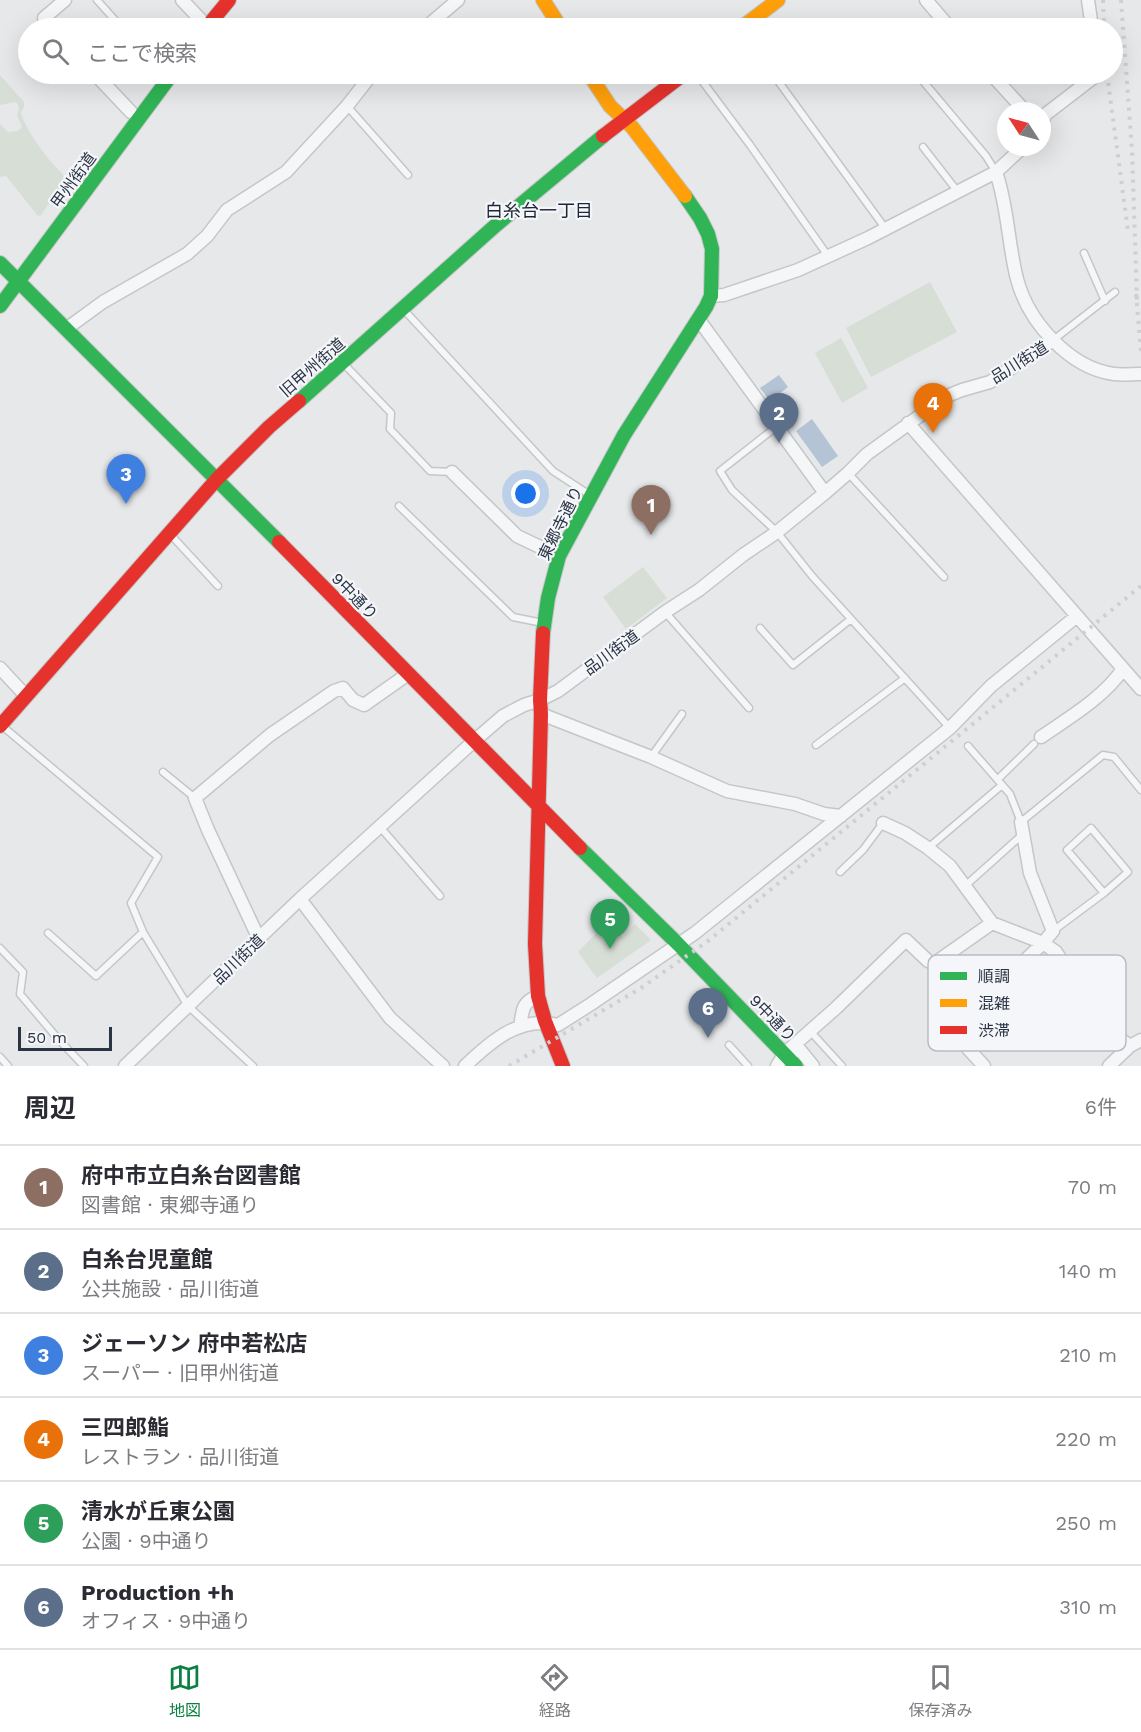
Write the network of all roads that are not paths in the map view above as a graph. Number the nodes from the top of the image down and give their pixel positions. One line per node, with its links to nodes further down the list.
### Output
1 (65, 0): 11 (street)
2 (96, 0): 12 (lane)
3 (182, 0): 13 (street)
4 (217, 0): 14 (main road)
5 (229, 0): 15 (main road)
6 (458, 0): 16 (street)
7 (543, 0): 17 (main road)
8 (778, 0): 18 (main road)
9 (926, 0): 19 (street)
10 (1088, 0): 20 (street)
11 (45, 18)
12 (113, 18)
13 (194, 18)
14 (205, 18)
15 (209, 18)
16 (437, 18)
17 (555, 18)
18 (754, 18)
19 (941, 18)
20 (1091, 18)
21 (104, 84): 35 (street)
22 (152, 84): 35 (main road, 甲州街道)
23 (164, 84): 45 (main road, 甲州街道)
24 (364, 84): 33 (street)
25 (596, 84): 36 (main road, 東郷寺通り)
26 (671, 84): 36 (main road, 旧甲州街道)
27 (705, 84): 44 (lane)
28 (780, 84): 42 (lane)
29 (925, 84): 39 (lane)
30 (1000, 84): 32 (street)
31 (1085, 84): 34 (street)
32 (1017, 102)
33 (347, 106): 40 (lane); 52 (street)
34 (1051, 110)
35 (131, 112): 45 (main road, 甲州街道)
36 (624, 119): 47 (main road, 東郷寺通り); 50 (main road, 旧甲州街道)
37 (923, 147): 41 (lane)
38 (1013, 156): 39 (street)
39 (996, 172): 41 (street); 53 (street)
40 (408, 176)
41 (958, 192): 42 (street)
42 (885, 228): 44 (street)
43 (1084, 253): 48 (lane)
44 (828, 256): 47 (street)
45 (11, 269): 49 (main road, 甲州街道); 52 (main road, 9中通り)
46 (1115, 292): 48 (lane)
47 (711, 296): 51 (main road, 東郷寺通り)
48 (1105, 301): 53 (lane)
49 (0, 306)
50 (403, 309): 54 (main road, 旧甲州街道); 62 (lane)
51 (699, 320): 57 (street); 62 (main road, 東郷寺通り)
52 (66, 329): 60 (main road, 9中通り)
53 (1052, 341): 55 (street, 品川街道); 56 (street, 品川街道)
54 (343, 362): 58 (lane); 60 (main road, 旧甲州街道)
55 (1141, 374)
56 (908, 423): 59 (street, 品川街道); 70 (street)
57 (776, 427): 61 (street); 64 (lane)
58 (452, 472): 66 (street)
59 (848, 473): 61 (street, 品川街道); 67 (lane)
60 (217, 479): 65 (main road, 旧甲州街道); 76 (main road, 9中通り)
61 (825, 493): 64 (street, 品川街道)
62 (591, 496): 66 (main road, 東郷寺通り)
63 (399, 506): 72 (lane)
64 (777, 532): 69 (street, 品川街道); 71 (lane)
65 (169, 534): 68 (lane); 79 (main road, 旧甲州街道)
66 (559, 556): 72 (main road, 東郷寺通り)
67 (945, 577)
68 (218, 586)
69 (665, 612): 80 (street, 品川街道); 81 (lane)
70 (1077, 616): 75 (street); 84 (street)
71 (851, 619): 73 (lane); 77 (lane)
72 (543, 623): 80 (main road, 東郷寺通り)
73 (760, 628)
74 (0, 668): 79 (street)
75 (1123, 669): 78 (street); 86 (street)
76 (408, 674): 85 (main road, 9中通り); 93 (street)
77 (905, 678): 84 (lane); 87 (lane)
78 (1141, 689)
79 (26, 696): 83 (main road, 旧甲州街道)
80 (540, 707): 85 (street, 品川街道); 89 (street); 94 (main road, 東郷寺通り)
81 (749, 708)
82 (682, 714): 89 (lane)
83 (1, 725): 107 (lane)
84 (950, 728): 95 (street)
85 (474, 741): 94 (main road, 9中通り); 97 (street, 品川街道)
86 (1038, 741): 91 (lane)
87 (816, 746)
88 (968, 746): 91 (lane)
89 (651, 757): 95 (street)
90 (163, 772): 93 (lane)
91 (1000, 782): 98 (lane); 99 (lane)
92 (1141, 790): 98 (lane)
93 (195, 798): 109 (street)
94 (538, 806): 111 (main road, 9中通り); 117 (main road, 東郷寺通り)
95 (841, 816): 111 (street)
96 (883, 823): 99 (street); 100 (lane)
97 (380, 826): 103 (lane); 104 (street, 品川街道)
98 (1022, 828): 101 (lane); 106 (street)
99 (928, 848): 101 (street)
100 (840, 872)
101 (965, 887): 105 (street)
102 (1104, 893): 102 (lane); 106 (lane)
103 (440, 896)
104 (300, 899): 109 (street, 品川街道); 132 (street)
105 (992, 923): 110 (street); 113 (street)
106 (1053, 931): 110 (street)
107 (143, 932): 108 (lane); 118 (lane)
108 (48, 933)
109 (259, 939): 118 (street, 品川街道)
110 (1043, 943): 114 (street); 115 (street)
111 (678, 944): 119 (street); 125 (main road, 9中通り)
112 (0, 948): 129 (lane)
113 (946, 955)
114 (1031, 955)
115 (1058, 955)
116 (928, 961): 121 (street)
117 (538, 996): 119 (main road, 東郷寺通り); 120 (street)
118 (188, 1006): 130 (street, 品川街道); 131 (lane)
119 (545, 1021): 120 (street); 127 (main road, 東郷寺通り)
120 (520, 1027): 133 (street)
121 (810, 1030): 125 (street); 138 (lane)
122 (1136, 1043): 140 (street)
123 (729, 1044): 134 (lane)
124 (970, 1051): 139 (street)
125 (785, 1053): 135 (street); 136 (main road, 9中通り); 137 (street)
126 (0, 1057): 128 (lane)
127 (562, 1062)
128 (8, 1066)
129 (84, 1066)
130 (125, 1066)
131 (253, 1066)
132 (443, 1066)
133 (465, 1066)
134 (748, 1066)
135 (777, 1066)
136 (796, 1066)
137 (813, 1066)
138 (842, 1066)
139 (984, 1066)
140 (1109, 1066)

